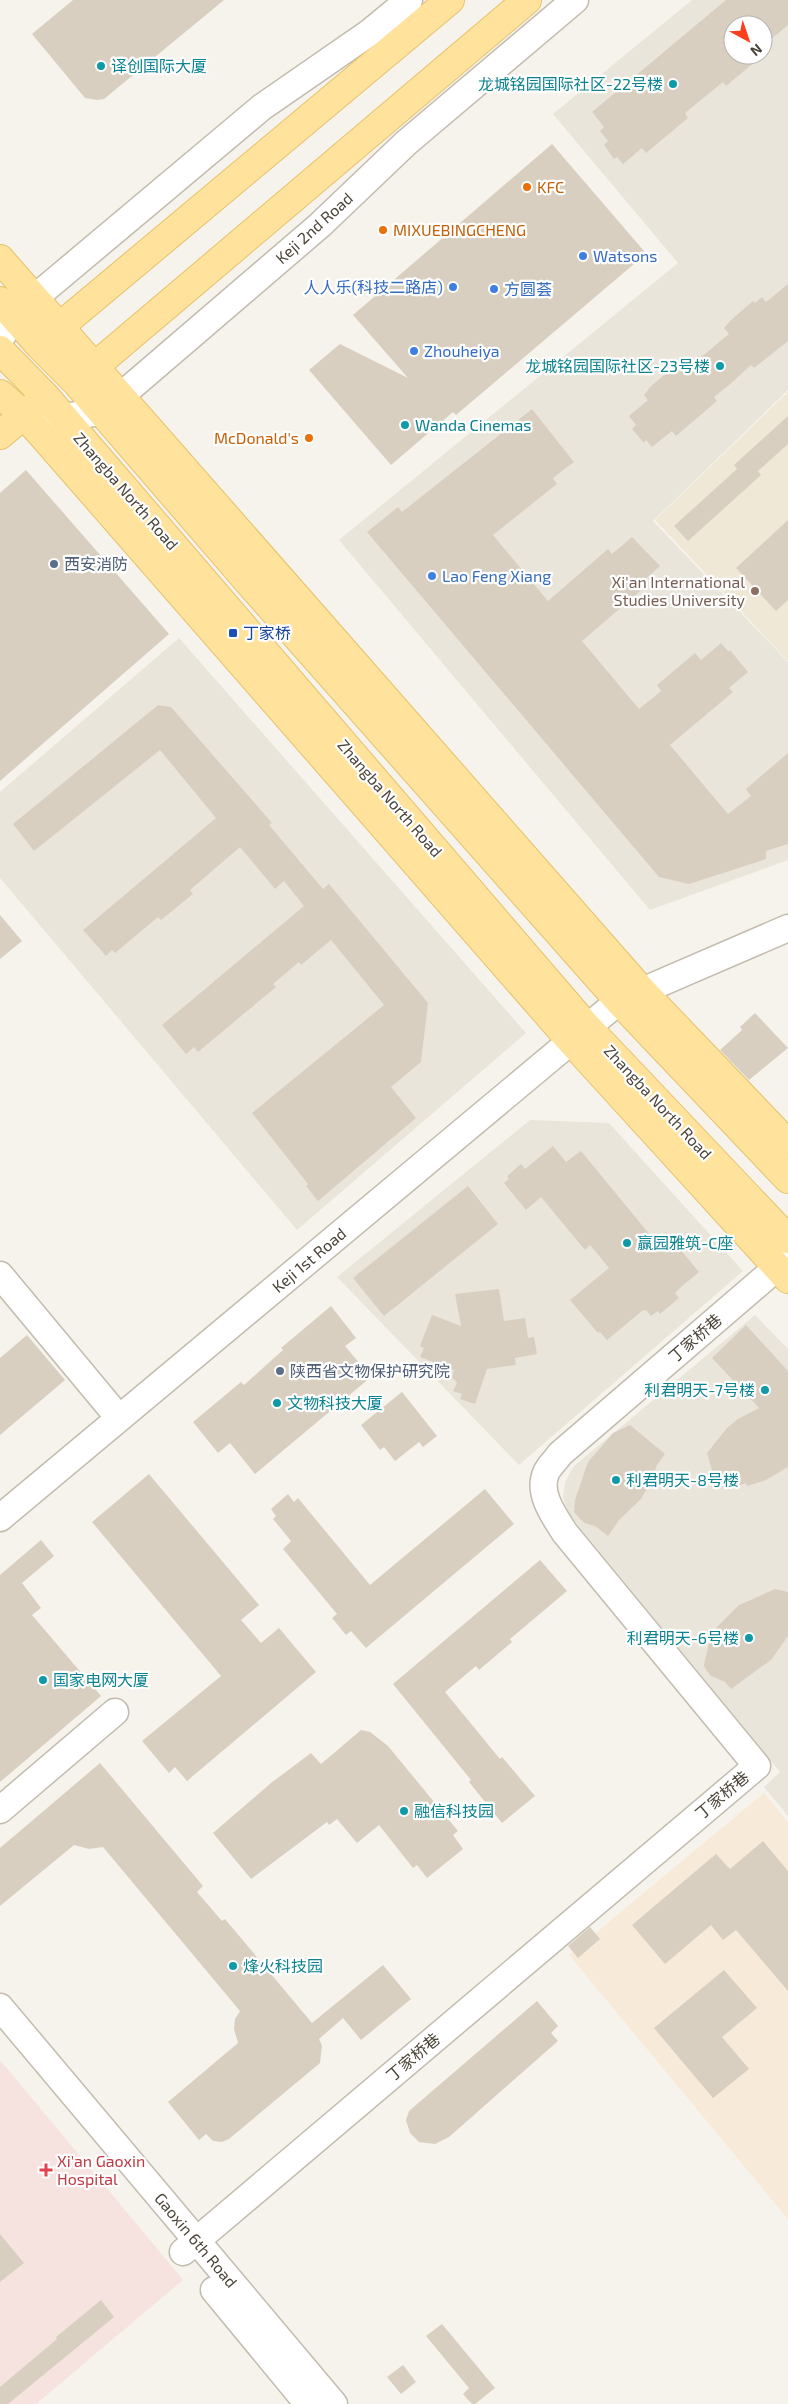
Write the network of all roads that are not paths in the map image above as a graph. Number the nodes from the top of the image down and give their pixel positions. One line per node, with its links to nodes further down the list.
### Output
1 (408, 0): 6 (street)
2 (450, 0): 8 (main road)
3 (527, 0): 12 (main road)
4 (575, 0): 15 (street, Keji 2nd Road)
5 (0, 259): 6 (main road)
6 (35, 299): 7 (street); 8 (main road)
7 (7, 309): 9 (street); 10 (main road, Zhangba North Road)
8 (59, 327): 10 (main road); 12 (main road)
9 (0, 340)
10 (39, 345): 12 (main road, Zhangba North Road); 13 (main road)
11 (0, 350): 13 (main road, Zhangba North Road)
12 (85, 374): 15 (main road, Zhangba North Road); 16 (main road)
13 (10, 380): 16 (main road, Zhangba North Road)
14 (0, 394): 17 (main road)
15 (112, 403): 16 (street); 21 (main road, Zhangba North Road)
16 (54, 407): 17 (main road); 19 (street); 22 (main road, Zhangba North Road)
17 (24, 415): 18 (main road); 19 (main road)
18 (0, 435)
19 (42, 435): 22 (main road)
20 (788, 928): 21 (street, Keji 1st Road)
21 (630, 996): 22 (street, Keji 1st Road); 23 (main road); 24 (main road, Zhangba North Road)
22 (579, 1034): 25 (main road, Zhangba North Road); 26 (main road); 28 (street, Keji 1st Road)
23 (788, 1144)
24 (788, 1179)
25 (788, 1239)
26 (784, 1268): 34 (street, 丁家桥巷)
27 (0, 1275): 28 (street)
28 (119, 1418): 29 (street, Keji 1st Road)
29 (0, 1518)
30 (116, 1712): 31 (street)
31 (0, 1810)
32 (0, 2007): 34 (street, Gaoxin 6th Road)
33 (0, 2035): 34 (street, Gaoxin 6th Road)
34 (189, 2246): 35 (street, Gaoxin 6th Road); 36 (street, Gaoxin 6th Road)
35 (308, 2404)
36 (334, 2404)

